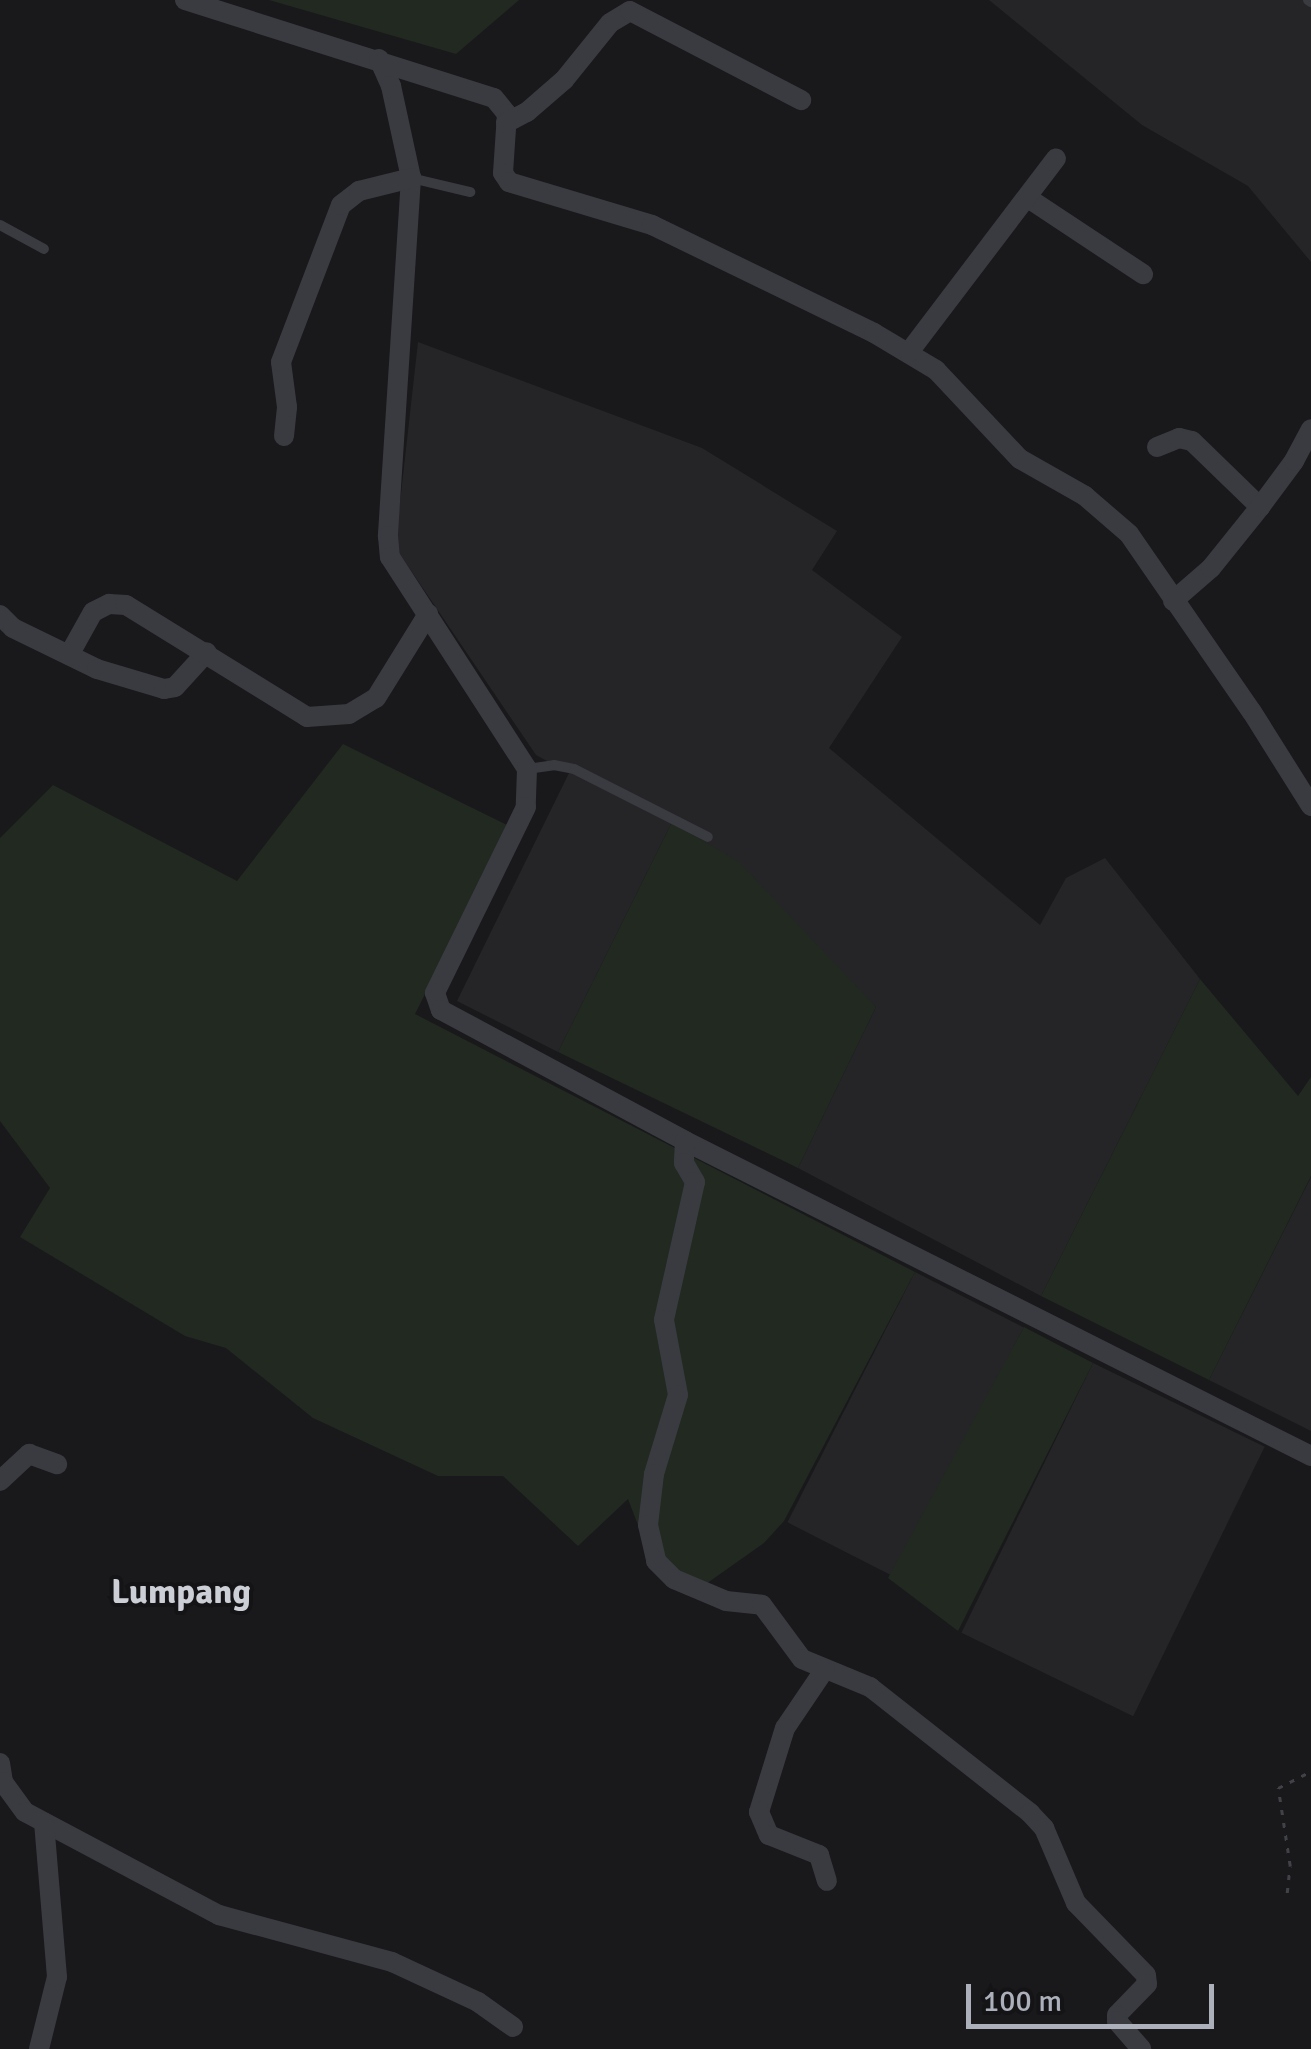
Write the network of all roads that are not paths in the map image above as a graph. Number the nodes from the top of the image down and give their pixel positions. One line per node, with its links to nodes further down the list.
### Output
1 (185, 0): 2 (street)
2 (379, 60): 4 (street); 6 (street)
3 (801, 100): 4 (street)
4 (506, 123): 12 (street)
5 (1056, 158): 8 (street)
6 (410, 178): 7 (lane); 14 (street); 18 (street)
7 (470, 192)
8 (1028, 198): 11 (street); 12 (street)
9 (0, 224): 10 (lane)
10 (44, 249)
11 (1143, 274)
12 (909, 352): 17 (street)
13 (1311, 429): 16 (street)
14 (284, 436)
15 (1157, 446): 16 (street)
16 (1260, 507): 17 (street)
17 (1173, 601): 23 (street)
18 (428, 614): 20 (street); 22 (street)
19 (0, 615): 21 (street)
20 (207, 652): 21 (street); 21 (street)
21 (70, 655)
22 (527, 769): 24 (lane); 25 (street)
23 (1311, 806)
24 (708, 837)
25 (685, 1140): 26 (street); 29 (street)
26 (1311, 1456)
27 (57, 1464): 28 (street)
28 (0, 1481)
29 (824, 1670): 32 (street); 35 (street)
30 (0, 1763): 31 (street)
31 (44, 1823): 33 (street); 34 (street)
32 (828, 1880)
33 (513, 2027)
34 (39, 2049)
35 (1140, 2049)

